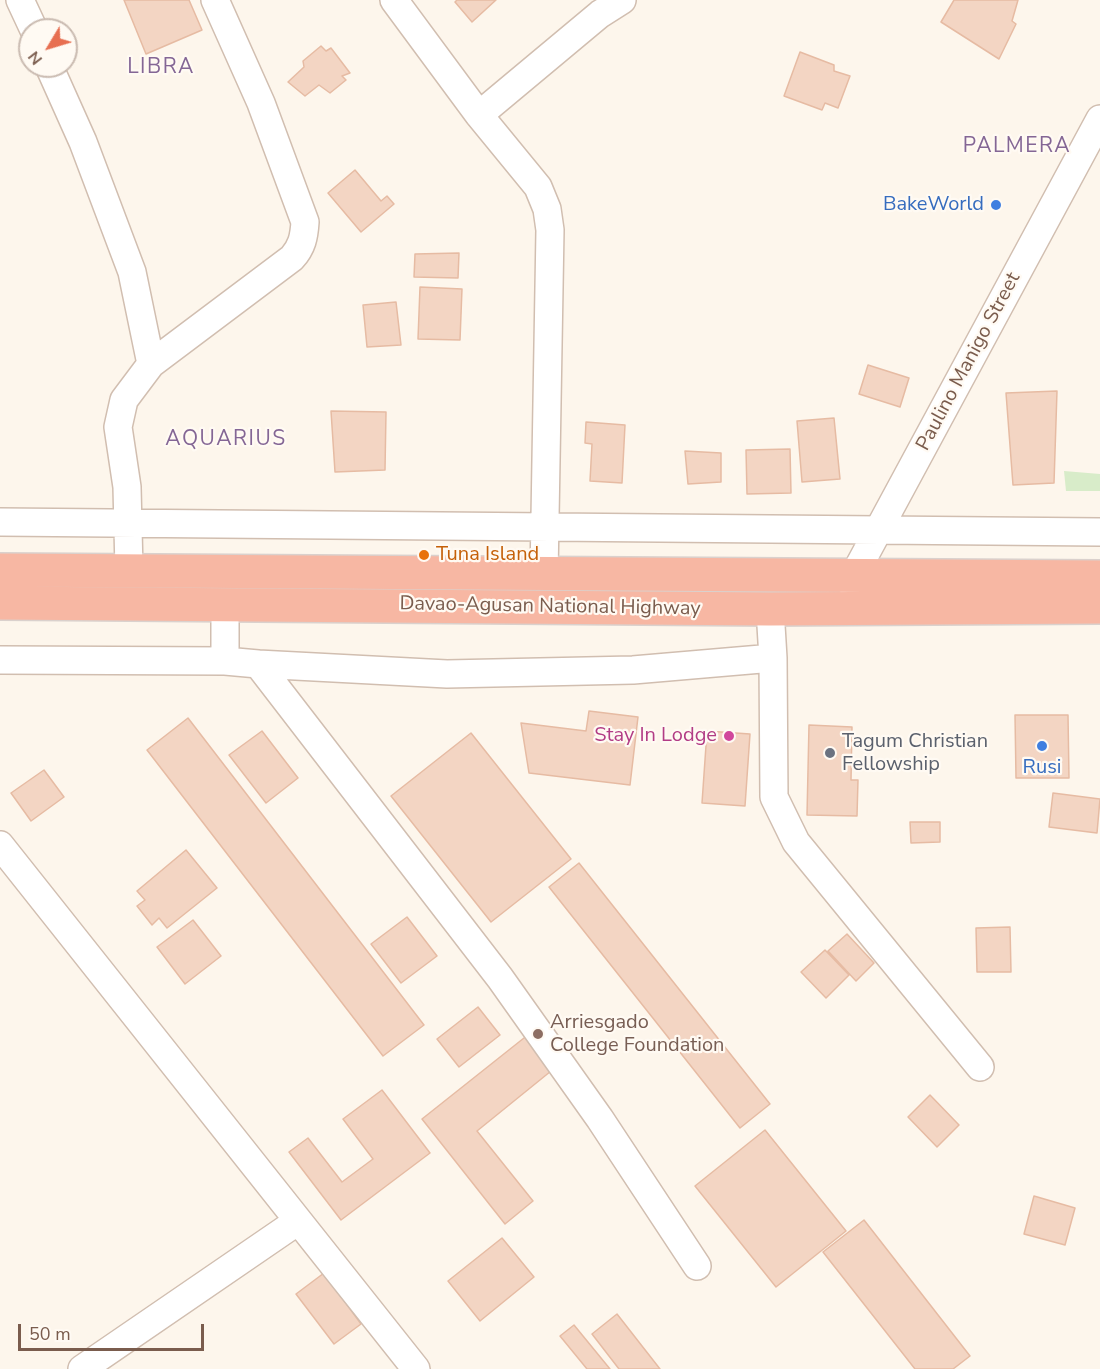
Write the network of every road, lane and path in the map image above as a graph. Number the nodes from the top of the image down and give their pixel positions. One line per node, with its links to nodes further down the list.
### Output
1 (20, 0): 5 (street)
2 (215, 0): 9 (street)
3 (394, 0): 7 (street)
4 (604, 5): 7 (street)
5 (28, 18)
6 (55, 78): 9 (street)
7 (479, 115): 12 (street)
8 (1100, 119): 13 (street, Paulino Manigo Street)
9 (151, 364): 11 (street)
10 (0, 522): 11 (street)
11 (128, 524): 12 (street); 16 (street)
12 (546, 528): 13 (street); 17 (street)
13 (879, 530): 14 (street); 18 (street, Paulino Manigo Street)
14 (1100, 532)
15 (0, 570): 16 (highway, Davao-Agusan National Highway)
16 (129, 570): 17 (highway, Davao-Agusan National Highway)
17 (544, 575): 18 (highway, Davao-Agusan National Highway)
18 (853, 577): 19 (highway, Davao-Agusan National Highway); 24 (street)
19 (1100, 577)
20 (0, 603): 21 (highway, Davao-Agusan National Highway)
21 (225, 603): 23 (highway, Davao-Agusan National Highway); 27 (street)
22 (1100, 607): 24 (highway, Davao-Agusan National Highway)
23 (770, 609): 24 (highway, Davao-Agusan National Highway); 25 (street)
24 (854, 609)
25 (773, 658): 28 (street); 30 (street)
26 (0, 660): 27 (street)
27 (225, 661): 28 (street)
28 (258, 664): 32 (street)
29 (0, 845): 31 (street)
30 (980, 1067)
31 (298, 1221): 33 (street); 34 (street)
32 (697, 1266)
33 (82, 1369)
34 (416, 1369)

